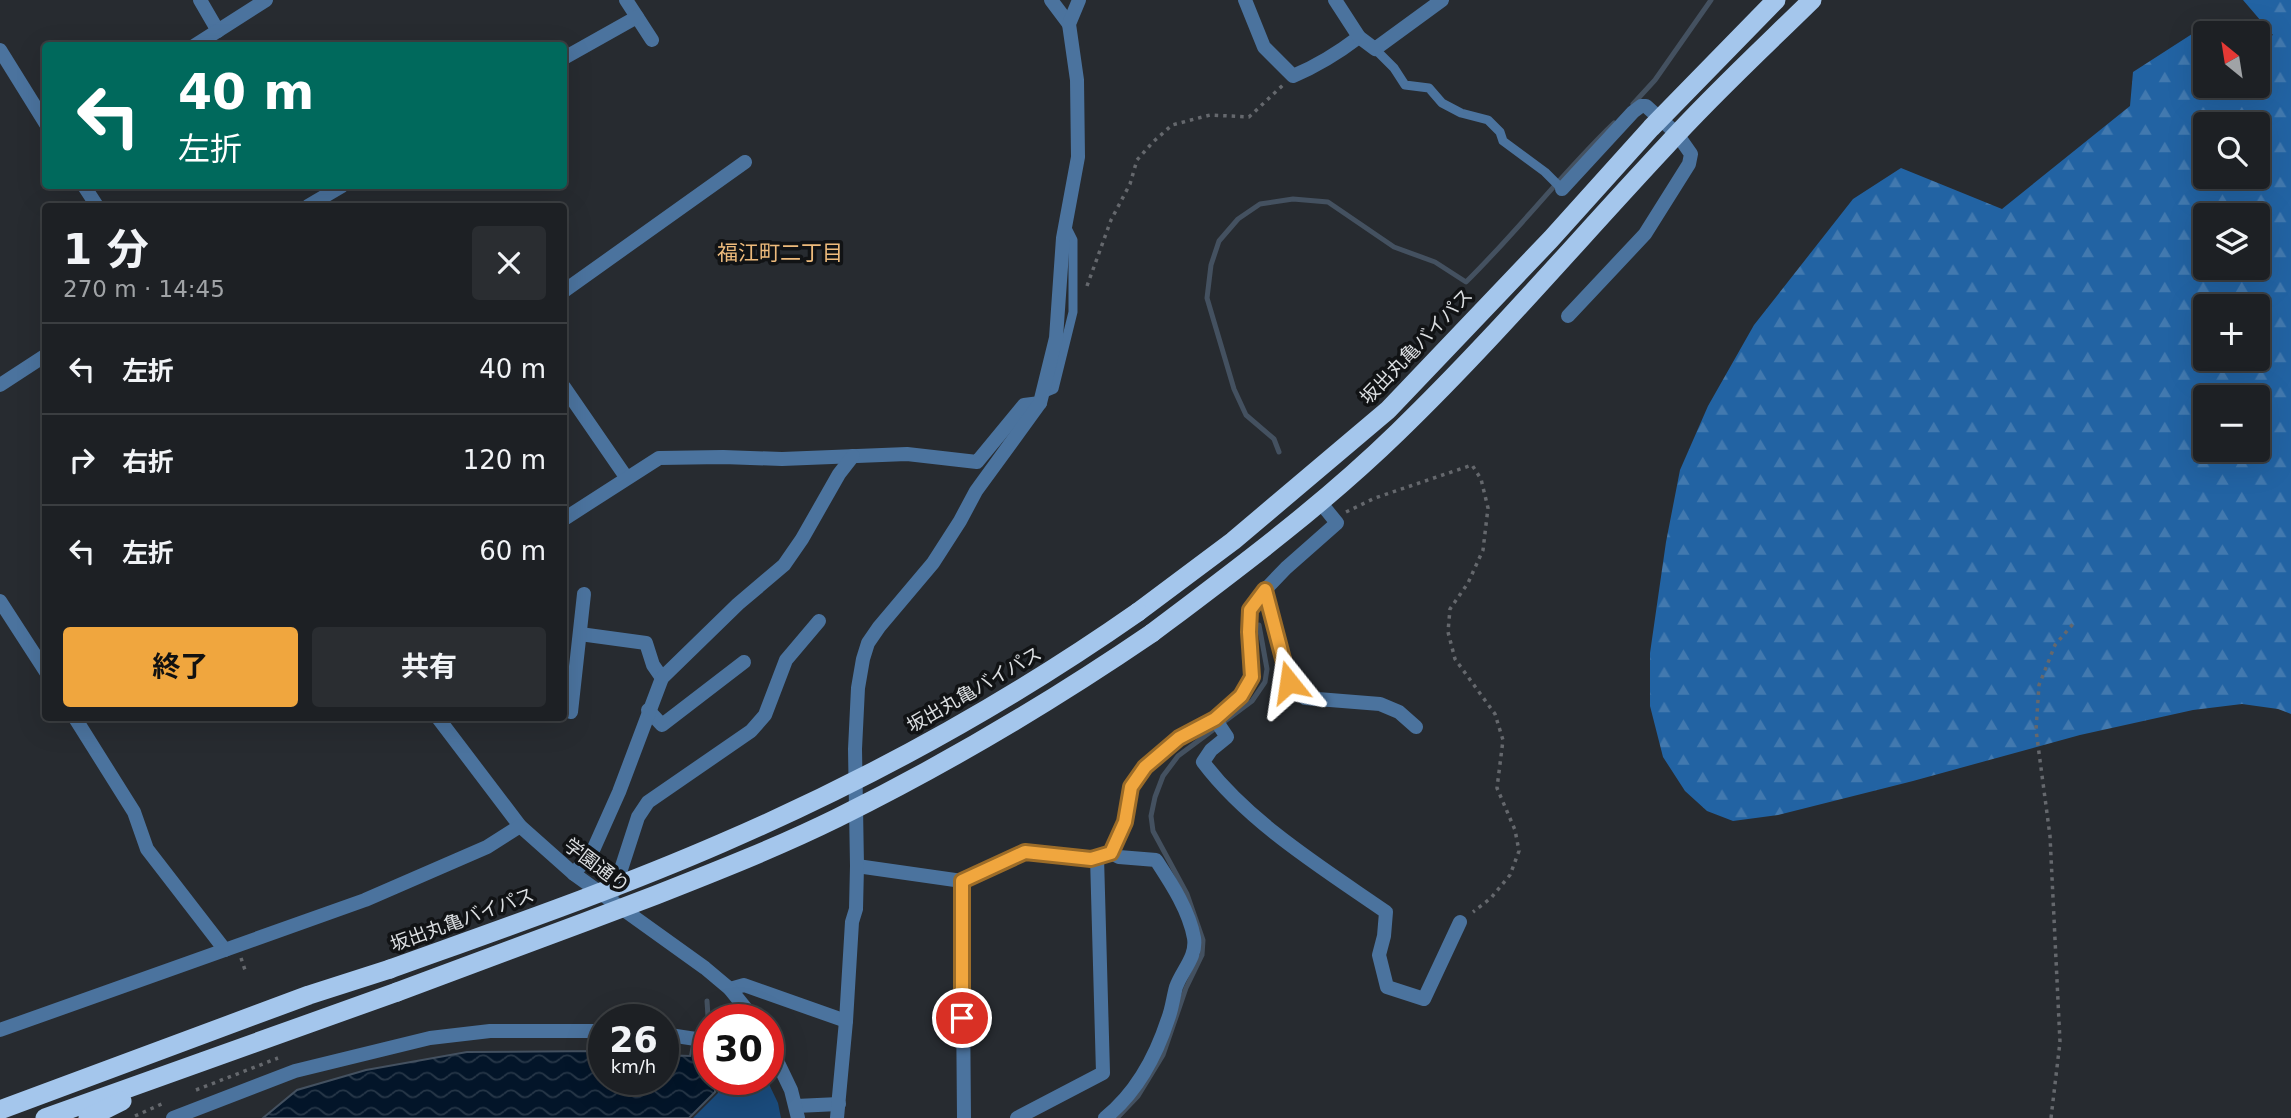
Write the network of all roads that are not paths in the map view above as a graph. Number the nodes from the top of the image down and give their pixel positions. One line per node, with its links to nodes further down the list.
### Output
1 (200, 0): 13 (street)
2 (266, 0): 13 (street)
3 (626, 0): 11 (street)
4 (1051, 0): 12 (street)
5 (1079, 0): 12 (street)
6 (1245, 0): 14 (street)
7 (1335, 0): 14 (street)
8 (1443, 0): 17 (street)
9 (1776, 0): 21 (highway, 坂出丸亀バイパス)
10 (1812, 0): 22 (highway)
11 (637, 17): 15 (street); 19 (street)
12 (1069, 24): 27 (street)
13 (218, 31): 16 (street)
14 (1359, 37): 17 (street)
15 (652, 40)
16 (200, 42)
17 (1375, 49): 24 (lane)
18 (0, 50): 20 (street)
19 (567, 56)
20 (42, 118)
21 (1660, 118): 22 (street); 24 (street); 61 (highway, 坂出丸亀バイパス, bridge)
22 (1677, 134): 29 (street); 36 (highway)
23 (745, 162): 28 (street)
24 (1558, 186)
25 (337, 189): 26 (street)
26 (313, 203)
27 (1065, 223): 33 (street); 33 (lane)
28 (567, 289)
29 (1568, 316)
30 (42, 358): 31 (street)
31 (0, 385)
32 (567, 391): 35 (street)
33 (1041, 398): 34 (street); 54 (street)
34 (853, 456): 35 (street); 45 (street)
35 (626, 478): 37 (street)
36 (1320, 502): 38 (street); 66 (highway, bridge)
37 (567, 517)
38 (1265, 590): 50 (street); 51 (street)
39 (584, 594): 42 (street)
40 (0, 600): 44 (street)
41 (819, 621): 57 (street)
42 (580, 634): 45 (street); 47 (street)
43 (744, 662): 46 (street)
44 (42, 665)
45 (662, 678): 46 (street)
46 (648, 710): 55 (street)
47 (571, 712)
48 (77, 721): 59 (street)
49 (440, 721): 52 (street, 学園通り)
50 (1219, 724): 53 (street); 58 (street)
51 (1416, 727)
52 (520, 826): 55 (street, 学園通り); 59 (street)
53 (1104, 855): 56 (street); 76 (street); 77 (street)
54 (857, 866): 56 (street); 63 (street)
55 (574, 874): 57 (street, 学園通り)
56 (962, 881): 75 (street)
57 (610, 899): 60 (street, 学園通り)
58 (1460, 922)
59 (226, 950): 64 (street)
60 (730, 989): 62 (street, 学園通り); 63 (street)
61 (309, 995): 68 (highway); 69 (highway, 坂出丸亀バイパス)
62 (742, 1004)
63 (846, 1021): 70 (street)
64 (0, 1030)
65 (588, 1031): 74 (street)
66 (208, 1058): 72 (highway); 73 (highway)
67 (784, 1076): 71 (street)
68 (0, 1099)
69 (0, 1110)
70 (838, 1111): 71 (street)
71 (797, 1112)
72 (45, 1118)
73 (88, 1118)
74 (173, 1118)
75 (964, 1118)
76 (1017, 1118)
77 (1105, 1118)

